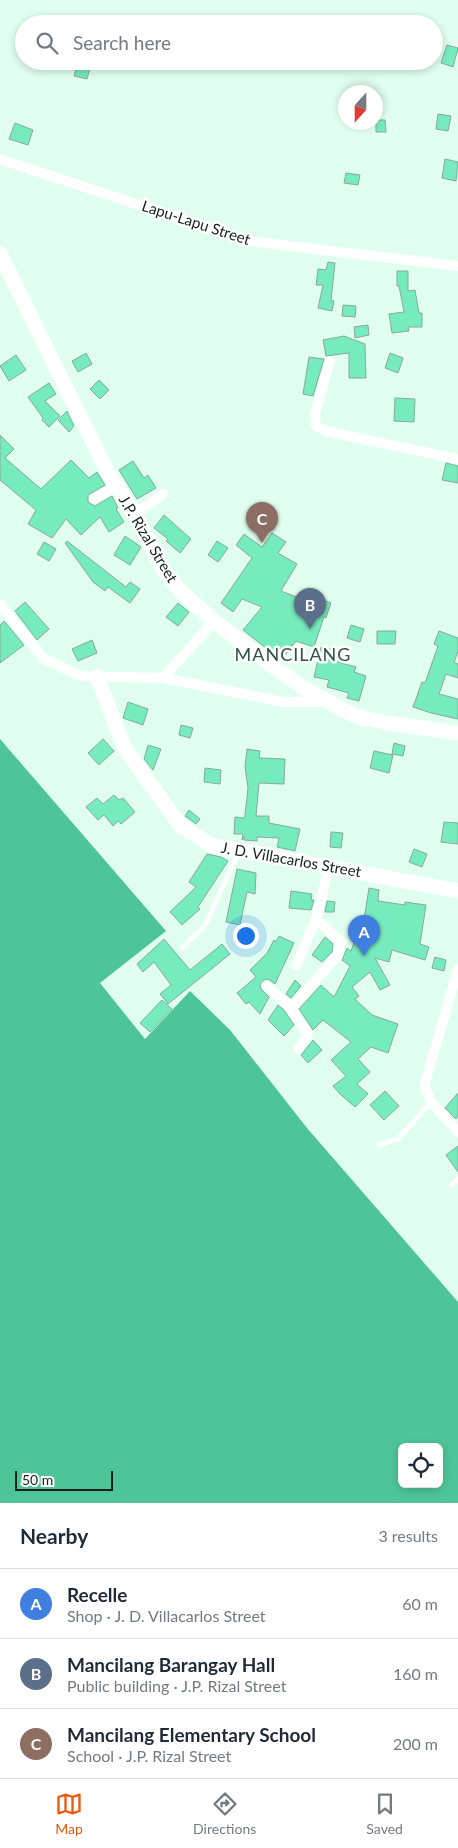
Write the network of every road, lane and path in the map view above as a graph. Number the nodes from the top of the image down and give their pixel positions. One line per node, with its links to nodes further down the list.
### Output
1 (0, 159): 3 (street, Lapu-Lapu Street)
2 (0, 254): 6 (main road, J.P. Rizal Street)
3 (458, 266)
4 (330, 362): 5 (street)
5 (458, 459)
6 (116, 486): 8 (street); 9 (main road, J.P. Rizal Street)
7 (163, 494): 9 (street)
8 (94, 499)
9 (135, 514): 11 (main road, J.P. Rizal Street)
10 (0, 604): 12 (street)
11 (214, 621): 13 (street); 14 (main road, J.P. Rizal Street)
12 (98, 677): 13 (street); 16 (main road, J. D. Villacarlos Street)
13 (163, 678): 14 (street)
14 (327, 702): 15 (main road, J.P. Rizal Street)
15 (458, 733)
16 (239, 850): 17 (main road, J. D. Villacarlos Street); 20 (lane)
17 (329, 867): 18 (main road, J. D. Villacarlos Street); 19 (street)
18 (458, 891)
19 (316, 919): 21 (street); 24 (street)
20 (182, 948)
21 (296, 966)
22 (458, 969): 26 (street)
23 (267, 986): 24 (street)
24 (289, 1006): 25 (street)
25 (298, 1049)
26 (431, 1102): 27 (street); 28 (lane)
27 (458, 1132)
28 (379, 1144)
29 (458, 1179): 30 (lane)
30 (452, 1184)

